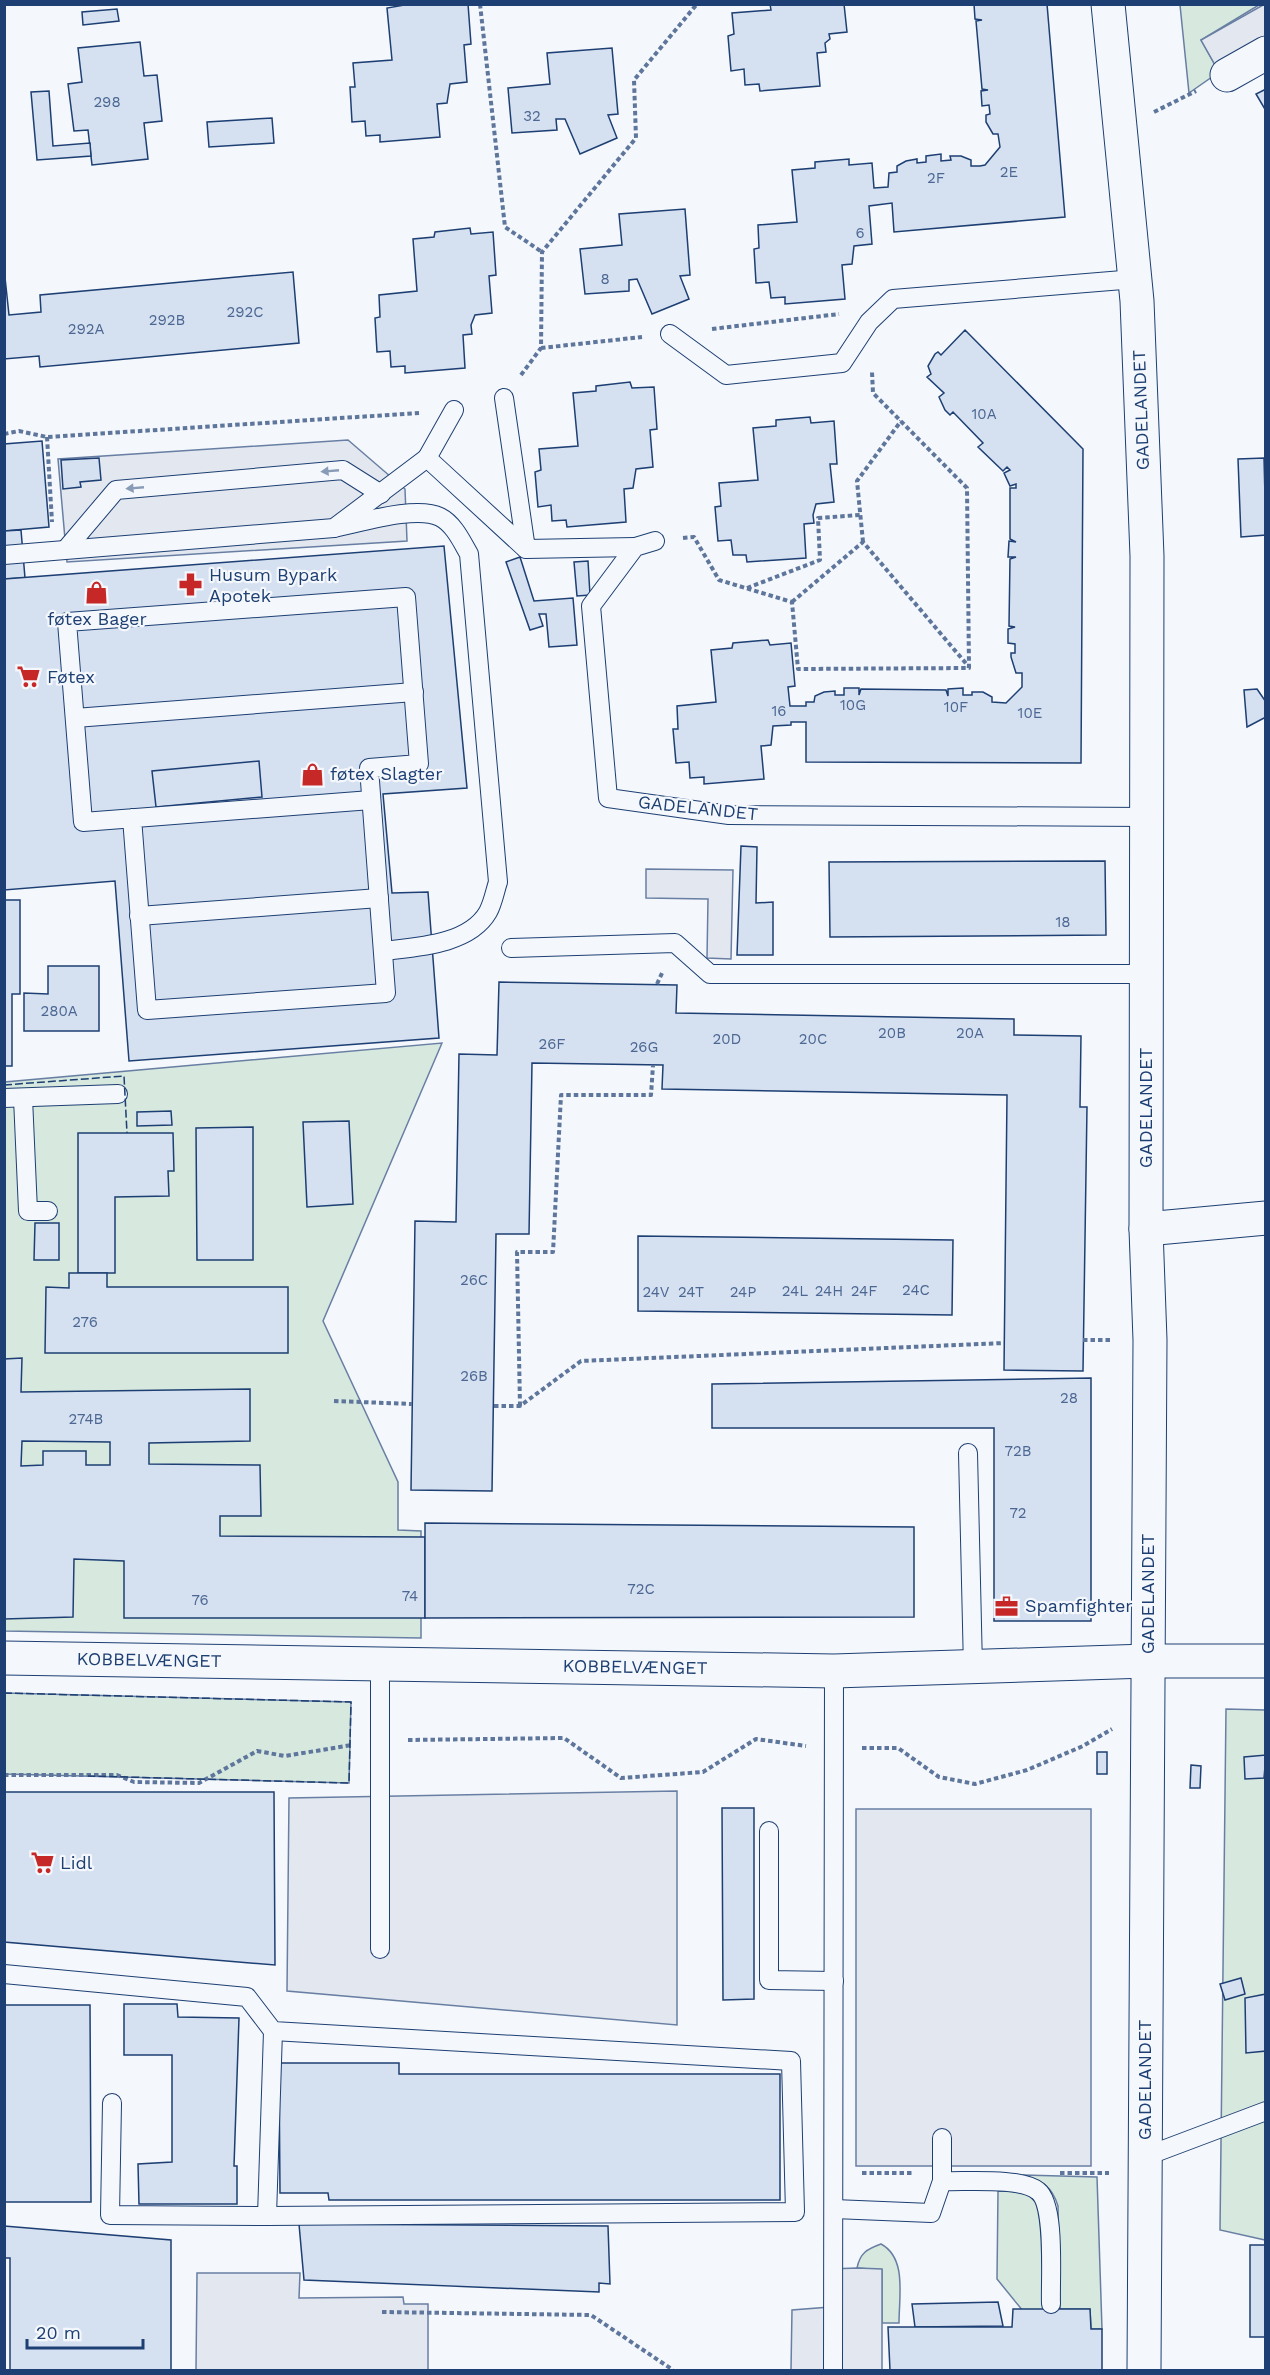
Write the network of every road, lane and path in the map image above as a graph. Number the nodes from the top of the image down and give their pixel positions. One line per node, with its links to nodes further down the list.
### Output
1 (480, 4): 7 (path)
2 (697, 4): 7 (path)
3 (1108, 4): 6 (street, GADELANDET)
4 (1266, 53): 5 (street)
5 (1227, 75): 6 (path)
6 (1121, 127): 8 (street, GADELANDET)
7 (542, 252): 11 (path)
8 (1135, 279): 9 (lane); 32 (street, GADELANDET)
9 (869, 322): 10 (lane); 13 (path)
10 (670, 334)
11 (504, 398): 24 (lane)
12 (454, 410): 15 (path); 16 (lane)
13 (901, 422): 18 (path); 28 (path)
14 (4, 434): 15 (path)
15 (47, 437): 23 (path)
16 (427, 458): 17 (lane); 24 (lane)
17 (381, 494): 19 (lane); 23 (lane, one-way to 23)
18 (860, 514): 21 (path); 26 (path)
19 (334, 528): 23 (lane); 37 (lane)
20 (655, 541): 22 (lane); 26 (path)
21 (863, 542): 27 (path); 28 (path)
22 (635, 547): 24 (lane); 32 (lane, GADELANDET)
23 (59, 549): 25 (lane)
24 (526, 549)
25 (4, 555)
26 (746, 588): 27 (path)
27 (792, 602): 28 (path)
28 (969, 668)
29 (414, 692): 30 (lane); 30 (lane); 31 (lane)
30 (75, 718): 33 (lane)
31 (371, 800): 33 (lane); 34 (lane)
32 (1147, 817): 38 (street, GADELANDET)
33 (132, 818): 35 (lane)
34 (379, 898): 35 (lane); 37 (lane)
35 (139, 916): 37 (lane)
36 (511, 948): 38 (lane)
37 (383, 951)
38 (1146, 974): 45 (street, GADELANDET)
39 (653, 1065): 50 (path)
40 (118, 1094): 42 (lane)
41 (4, 1098): 42 (lane)
42 (24, 1098): 43 (lane)
43 (48, 1211)
44 (1266, 1218): 45 (street)
45 (1146, 1229): 53 (street, GADELANDET)
46 (1004, 1343): 50 (path)
47 (334, 1401): 48 (path)
48 (412, 1404)
49 (494, 1406): 50 (path)
50 (520, 1406)
51 (968, 1453): 56 (lane)
52 (4, 1658): 55 (street, KOBBELVÆNGET)
53 (1147, 1661): 54 (street, KOBBELVÆNGET); 56 (street, KOBBELVÆNGET); 58 (street, GADELANDET)
54 (1266, 1661)
55 (380, 1662): 57 (street, KOBBELVÆNGET); 59 (lane)
56 (973, 1668): 57 (street, KOBBELVÆNGET)
57 (834, 1671): 60 (lane)
58 (1147, 1710): 60 (path); 70 (street, GADELANDET)
59 (380, 1741): 60 (path); 61 (path); 63 (lane)
60 (835, 1748): 65 (lane)
61 (4, 1775)
62 (769, 1831): 65 (lane)
63 (380, 1948)
64 (4, 1974): 66 (lane)
65 (834, 1981): 72 (lane)
66 (273, 2031): 73 (lane); 73 (lane)
67 (112, 2103): 73 (lane)
68 (1266, 2111): 70 (lane)
69 (942, 2138): 71 (lane)
70 (1144, 2157): 78 (street, GADELANDET)
71 (942, 2181): 72 (lane); 74 (lane)
72 (834, 2209): 77 (lane)
73 (267, 2216)
74 (1051, 2304)
75 (382, 2312): 76 (path)
76 (672, 2370)
77 (833, 2370)
78 (1144, 2370)

